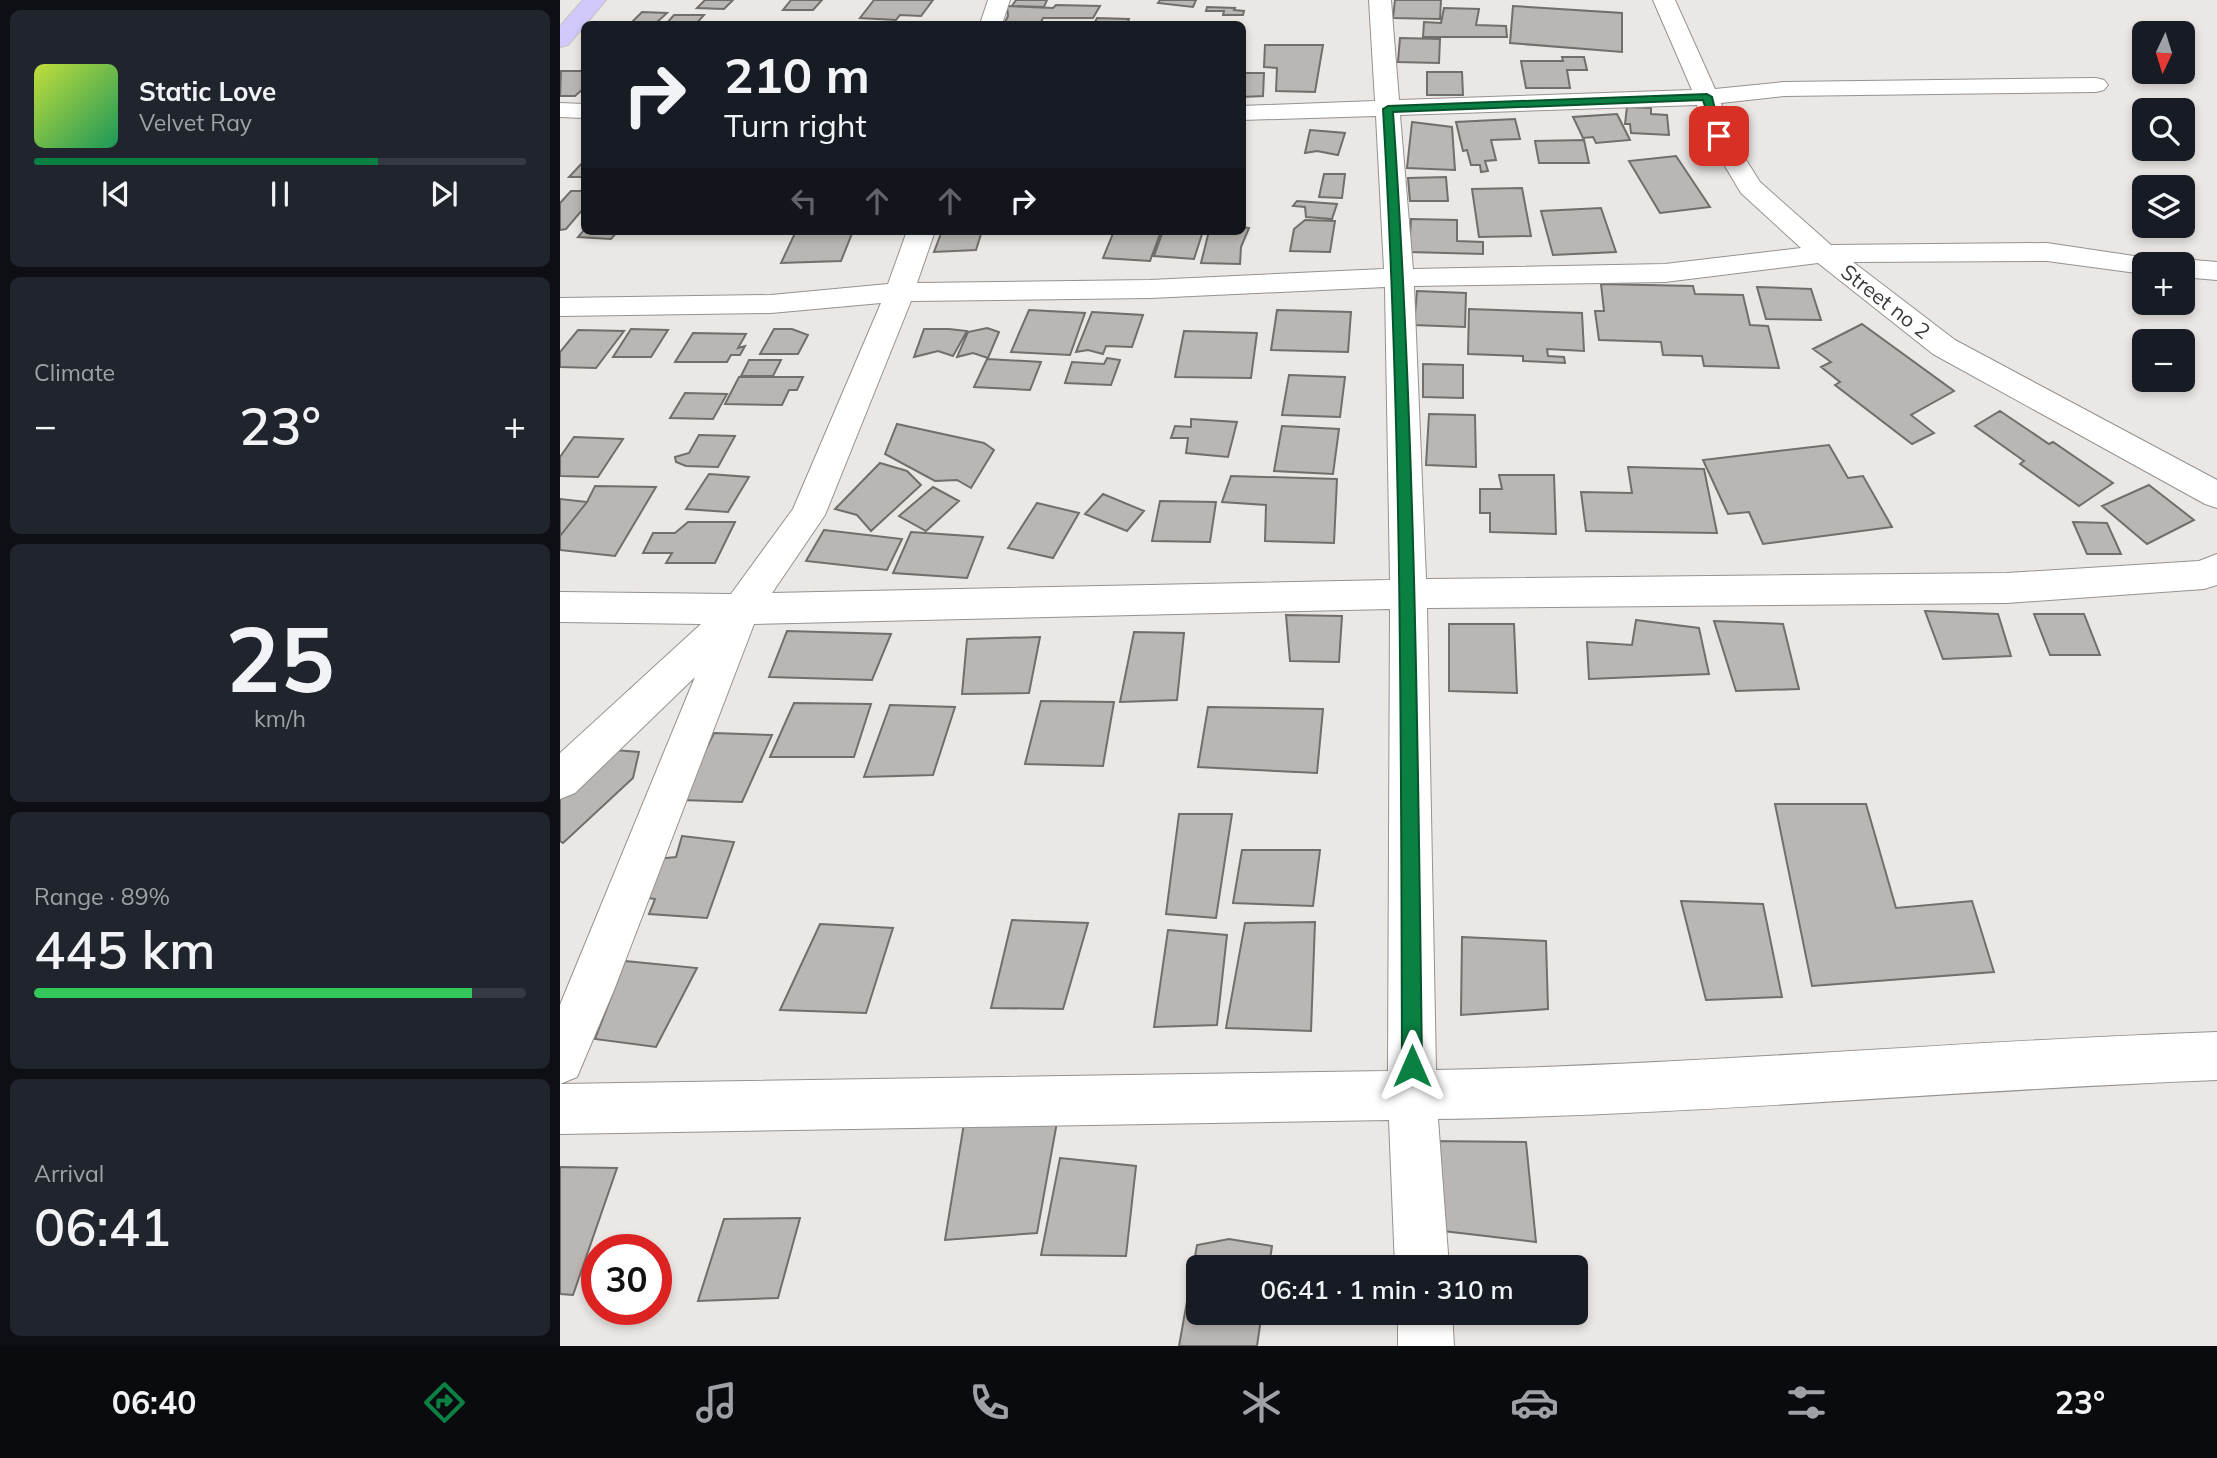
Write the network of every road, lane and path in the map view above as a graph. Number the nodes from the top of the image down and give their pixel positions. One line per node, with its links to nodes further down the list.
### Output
1 (595, 0): 6 (highway)
2 (999, 0): 5 (street)
3 (1380, 0): 9 (street)
4 (1664, 0): 8 (street, Street no 2)
5 (992, 21)
6 (560, 40)
7 (2096, 85): 8 (street)
8 (1707, 97): 9 (street); 14 (street, Street no 2)
9 (1388, 109): 12 (street); 18 (street)
10 (560, 110): 11 (street)
11 (581, 111)
12 (1246, 114)
13 (920, 235): 19 (street)
14 (1824, 254): 15 (street); 18 (street); 21 (street, Street no 2)
15 (2132, 263)
16 (2195, 269): 17 (street)
17 (2217, 271)
18 (1399, 276): 19 (street); 23 (street)
19 (899, 292): 20 (street); 25 (street)
20 (560, 307)
21 (2217, 495)
22 (2217, 569): 23 (street)
23 (1408, 594): 25 (street); 29 (street)
24 (560, 607): 25 (street)
25 (741, 609): 26 (street); 28 (street)
26 (560, 780)
27 (2217, 1056): 29 (street)
28 (560, 1060)
29 (1412, 1094): 30 (street); 31 (street)
30 (560, 1109)
31 (1421, 1255)
32 (1425, 1325): 33 (street)
33 (1426, 1346)

